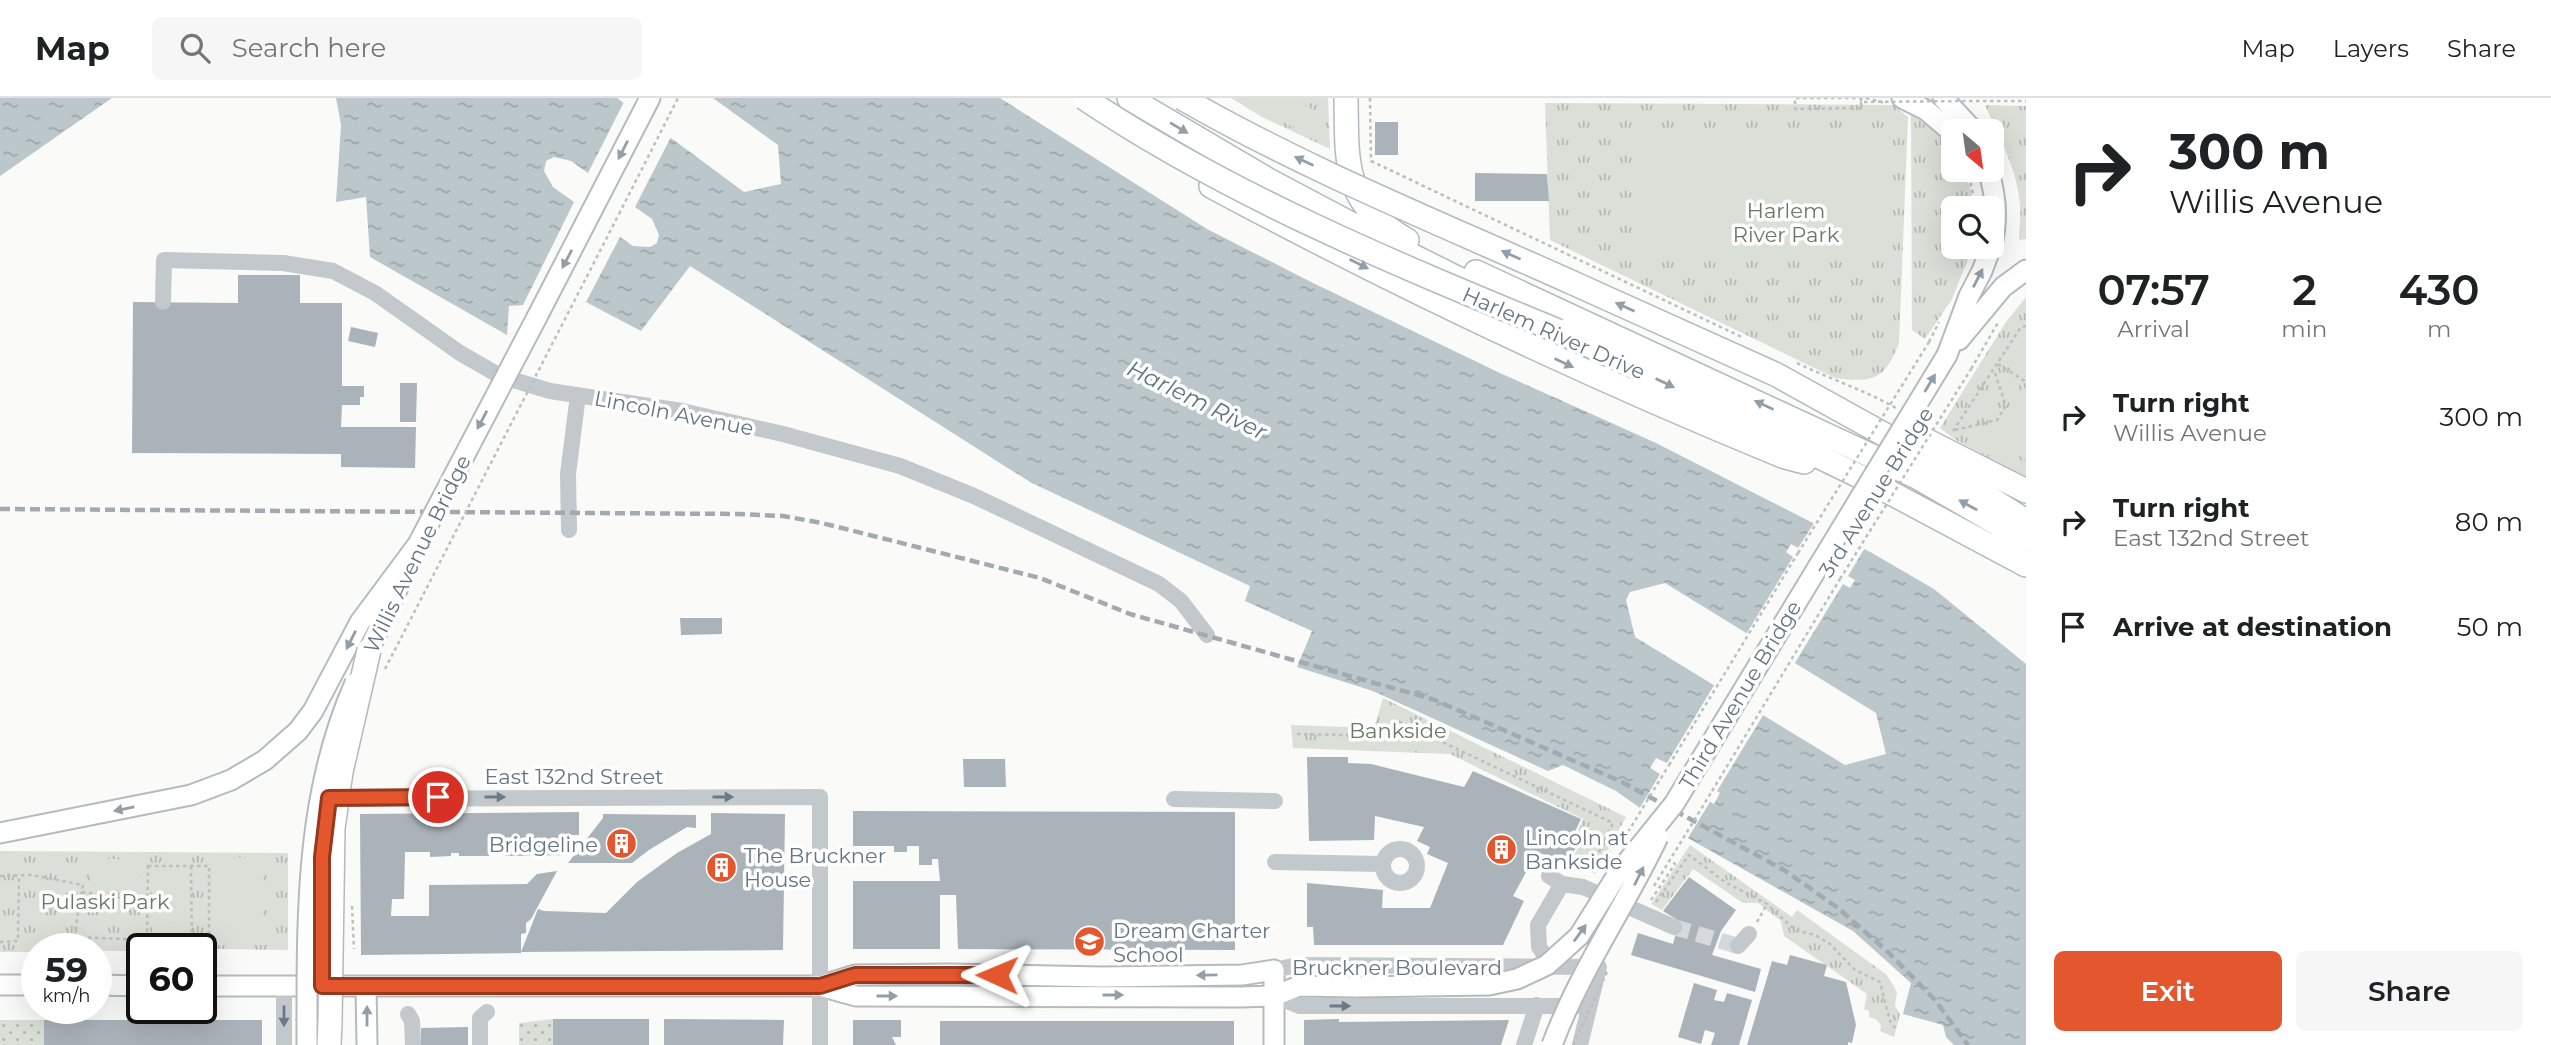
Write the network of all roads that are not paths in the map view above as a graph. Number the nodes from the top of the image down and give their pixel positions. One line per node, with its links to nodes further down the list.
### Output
1 (650, 98): 23 (main road, Willis Avenue Bridge, one-way to 23, bridge)
2 (1084, 98): 14 (highway, Harlem River Drive, bridge)
3 (1098, 98): 18 (highway, one-way to 18)
4 (1129, 98): 14 (highway, one-way to 14, bridge)
5 (1182, 98): 16 (highway, one-way to 5, bridge)
6 (1346, 98): 22 (highway, one-way to 6)
7 (1944, 98): 9 (main road)
8 (1903, 103): 10 (main road)
9 (1963, 119)
10 (1941, 123)
11 (1986, 259): 15 (main road, one-way to 11)
12 (2026, 270): 15 (main road)
13 (163, 302): 17 (street, Lincoln Avenue)
14 (1558, 331): 18 (highway, Harlem River Drive, one-way to 18)
15 (1947, 355): 29 (main road, Third Avenue Bridge, one-way to 15, bridge)
16 (1777, 375): 19 (highway); 20 (highway)
17 (578, 395): 21 (street); 25 (street, Lincoln Avenue)
18 (1861, 477): 24 (highway, Harlem River Drive)
19 (2026, 491)
20 (2026, 521)
21 (569, 530)
22 (2026, 540)
23 (418, 544): 26 (main road, Willis Avenue Bridge); 30 (main road, one-way to 30)
24 (2026, 565)
25 (1207, 635)
26 (369, 650): 48 (highway, bridge)
27 (1174, 799): 28 (street)
28 (1275, 801)
29 (1674, 804): 43 (main road, one-way to 29, bridge); 58 (main road, Third Avenue Bridge, one-way to 29, bridge)
30 (0, 833)
31 (1275, 862): 32 (street)
32 (1382, 864)
33 (1674, 927): 34 (street)
34 (1553, 967): 35 (street, Bruckner Boulevard); 45 (street, Bruckner Boulevard)
35 (1275, 970): 42 (main road, Bruckner Boulevard, one-way to 42); 43 (main road)
36 (0, 985): 37 (main road)
37 (21, 985)
38 (217, 986): 39 (main road, Bruckner Boulevard)
39 (284, 986): 40 (main road, Bruckner Boulevard); 49 (street, one-way to 49)
40 (322, 986): 41 (main road, Bruckner Boulevard); 42 (street, East 132nd Street, one-way to 42)
41 (366, 986): 42 (main road, Bruckner Boulevard); 52 (main road, one-way to 41)
42 (820, 986): 43 (main road, Bruckner Boulevard, one-way to 43); 55 (street)
43 (1274, 996): 44 (street, Bruckner Boulevard, one-way to 44); 56 (main road)
44 (1537, 1005): 45 (street, Bruckner Boulevard); 57 (street)
45 (1590, 1006): 59 (street)
46 (486, 1012): 54 (street)
47 (408, 1014): 53 (street)
48 (318, 1021): 50 (main road); 51 (highway)
49 (284, 1045)
50 (307, 1045)
51 (329, 1045)
52 (367, 1045)
53 (413, 1045)
54 (480, 1045)
55 (820, 1045)
56 (1274, 1045)
57 (1524, 1045)
58 (1552, 1045)
59 (1580, 1045)

